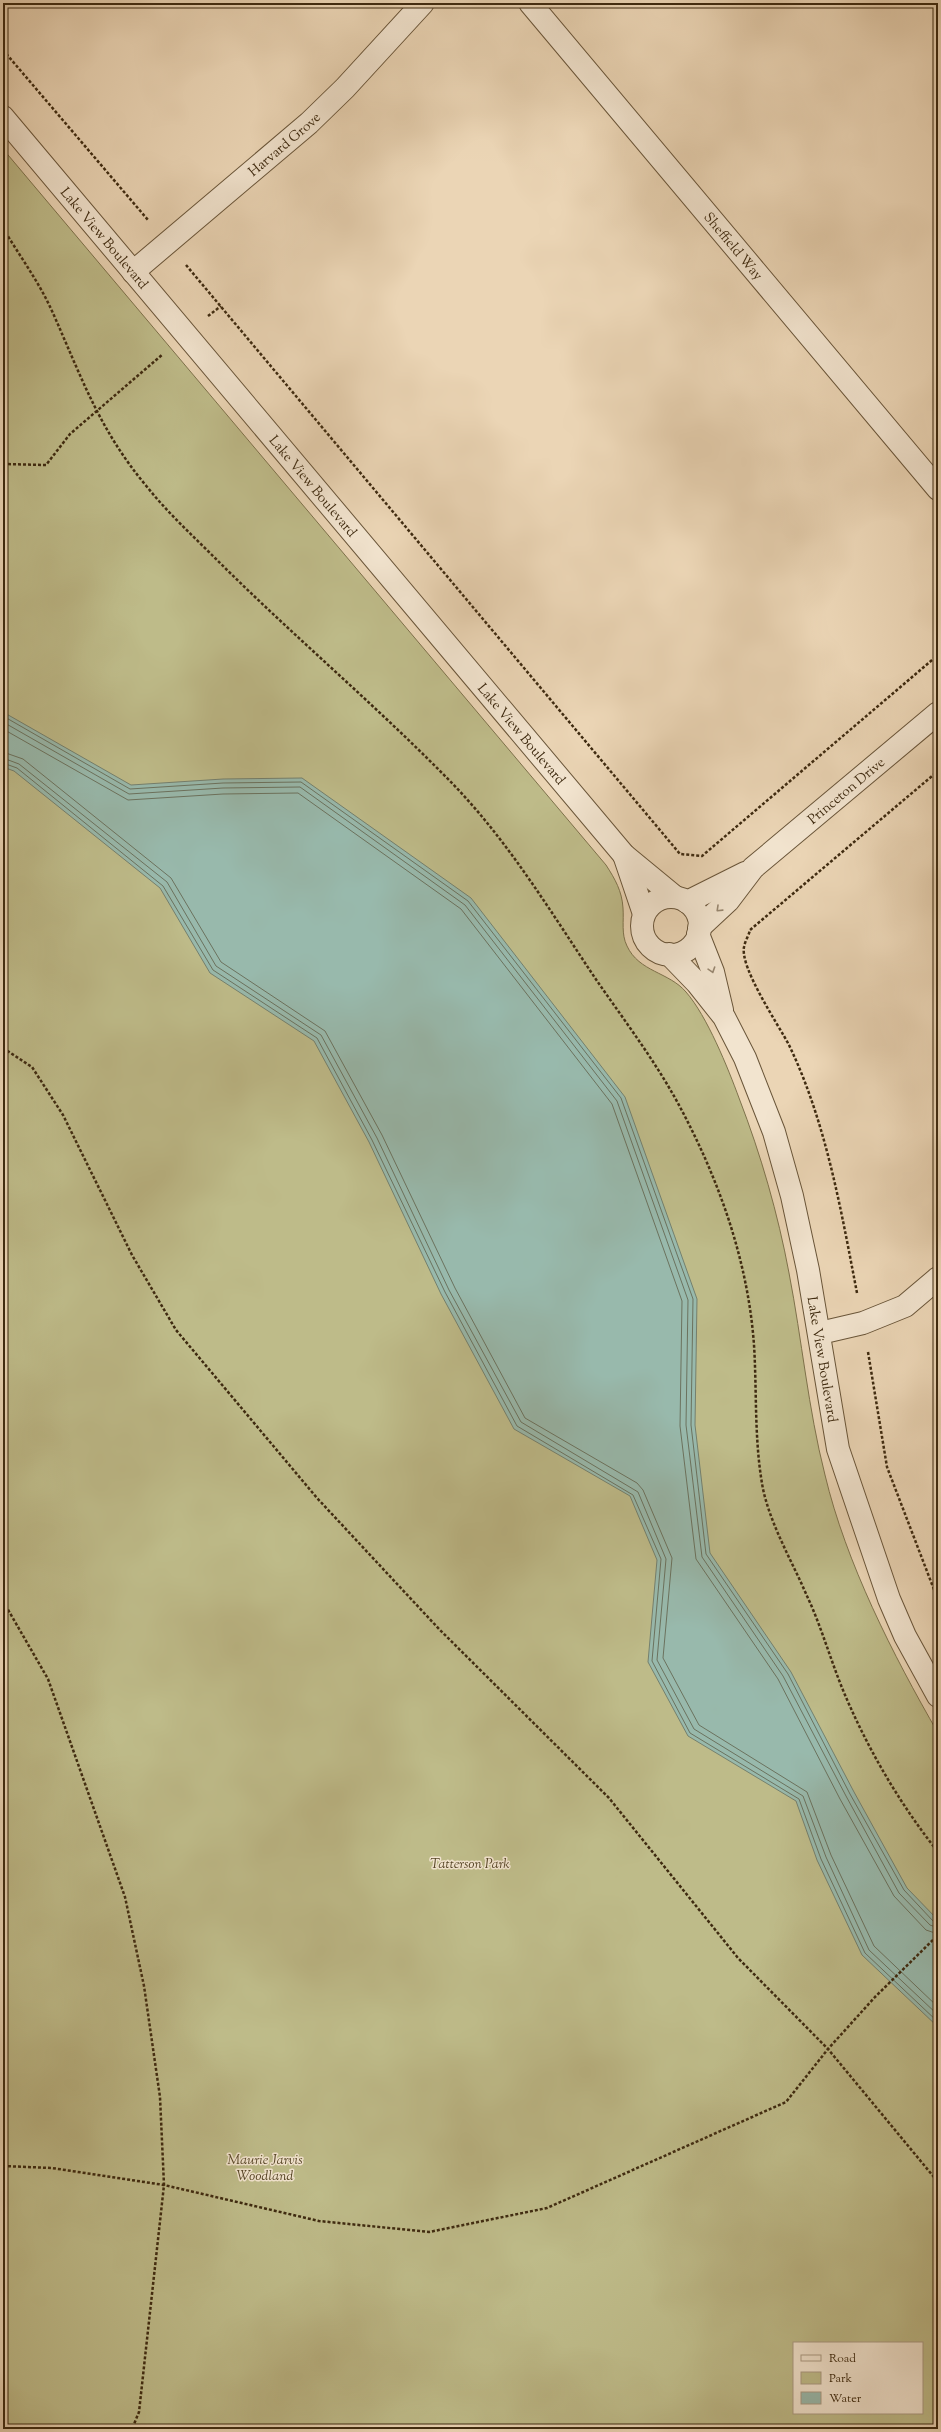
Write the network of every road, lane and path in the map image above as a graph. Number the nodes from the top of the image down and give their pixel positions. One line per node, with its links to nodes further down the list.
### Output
1 (423, 3): 6 (street, Harvard Grove)
2 (530, 3): 12 (street, Sheffield Way)
3 (3, 50): 6 (path)
4 (3, 118): 7 (street, Lake View Boulevard)
5 (3, 228): 10 (path)
6 (168, 244): 7 (street, Harvard Grove); 8 (path)
7 (134, 272): 9 (street, Lake View Boulevard)
8 (221, 306): 9 (path); 13 (path)
9 (186, 335): 10 (path); 16 (street, Lake View Boulevard)
10 (95, 411): 11 (path); 30 (path)
11 (3, 464)
12 (938, 488)
13 (938, 655)
14 (938, 712): 17 (street, Princeton Drive)
15 (938, 771): 25 (path)
16 (624, 855): 18 (street, Lake View Boulevard); 19 (street, Lake View Boulevard)
17 (754, 868): 18 (street, Princeton Drive); 20 (street, Princeton Drive, one-way to 20)
18 (681, 900): 19 (street); 20 (street)
19 (644, 914): 21 (street)
20 (699, 931): 21 (street); 22 (street, Lake View Boulevard, one-way to 22)
21 (669, 954): 22 (street, Lake View Boulevard)
22 (724, 1017): 26 (street, Lake View Boulevard)
23 (3, 1048): 32 (path)
24 (938, 1278): 25 (street)
25 (863, 1323): 26 (street); 27 (path)
26 (820, 1333): 29 (street, Lake View Boulevard)
27 (938, 1600)
28 (3, 1601): 35 (path)
29 (938, 1696)
30 (938, 1852)
31 (938, 1935): 32 (path)
32 (828, 2049): 34 (path); 35 (path)
33 (3, 2166): 35 (path)
34 (938, 2182)
35 (164, 2185): 36 (path)
36 (132, 2429)

